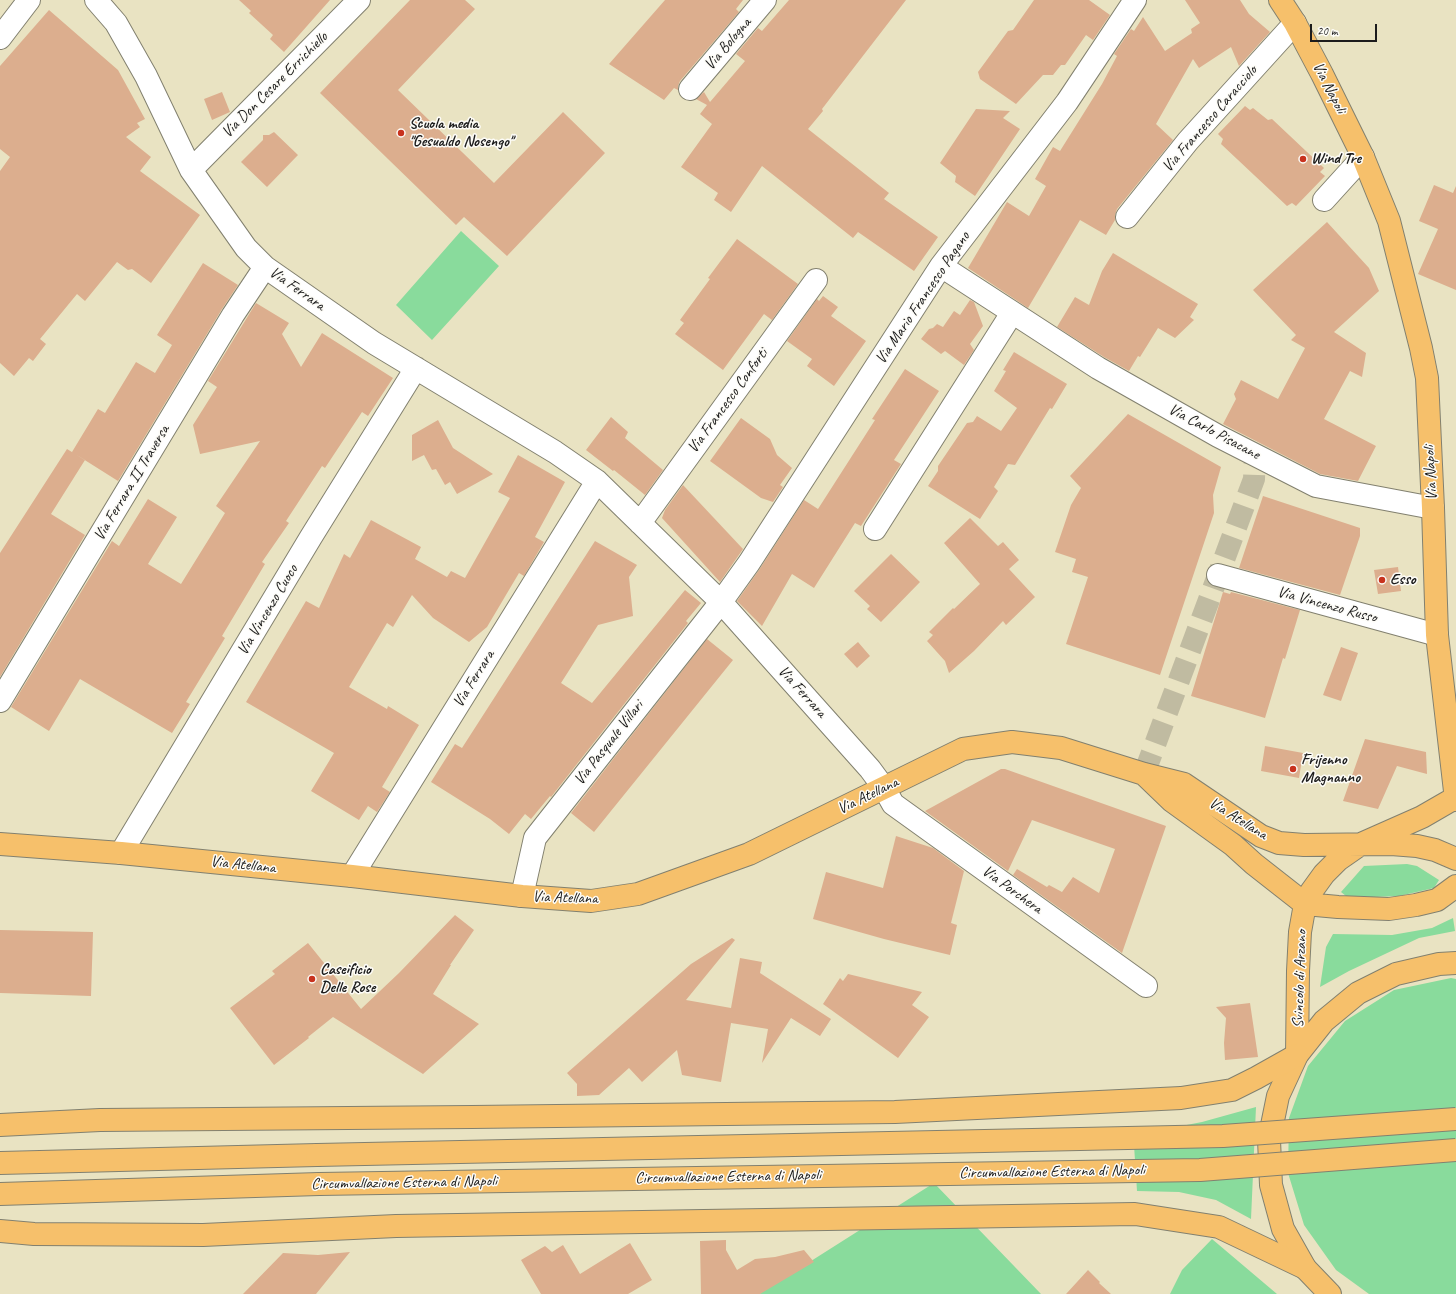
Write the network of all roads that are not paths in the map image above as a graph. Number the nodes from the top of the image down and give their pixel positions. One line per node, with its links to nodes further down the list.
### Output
1 (29, 0): 8 (street)
2 (96, 0): 11 (street, Via Ferrara)
3 (359, 0): 11 (street, Via Don Cesare Errichiello)
4 (765, 0): 9 (street, Via Bologna)
5 (1135, 0): 14 (street, Via Mario Francesco Pagano)
6 (1280, 0): 7 (main road, Via Napoli)
7 (1295, 22): 10 (main road, Via Napoli); 13 (street, Via Francesco Caracciolo)
8 (0, 38)
9 (690, 89)
10 (1363, 157): 12 (street); 20 (main road, Via Napoli)
11 (191, 170): 15 (street, Via Ferrara)
12 (1324, 200)
13 (1127, 217)
14 (941, 266): 17 (street, Via Carlo Pisacane); 24 (street, Via Mario Francesco Pagano)
15 (265, 267): 18 (street, Via Ferrara); 26 (street, Via Ferrara II Traversa)
16 (816, 280): 21 (street, Via Francesco Conforti)
17 (1012, 313): 20 (street, Via Carlo Pisacane); 22 (street)
18 (416, 368): 19 (street, Via Ferrara); 33 (street, Via Vincenzo Cuoco)
19 (597, 481): 21 (street, Via Ferrara); 35 (street, Via Ferrara)
20 (1433, 508): 25 (main road, Via Napoli)
21 (640, 523): 24 (street, Via Ferrara)
22 (875, 529)
23 (1218, 575): 25 (street, Via Vincenzo Russo)
24 (721, 602): 29 (street, Via Ferrara); 37 (street, Via Pasquale Villari)
25 (1437, 635): 27 (main road, Via Napoli)
26 (0, 701)
27 (1453, 739): 30 (main road, Via Napoli)
28 (1144, 774): 29 (main road, Via Atellana); 32 (main road, Via Atellana); 38 (main road, Via Atellana)
29 (884, 788): 37 (main road, Via Atellana); 40 (street, Via Porchera)
30 (1456, 799): 32 (main road, Via Atellana)
31 (0, 844): 33 (main road, Via Atellana)
32 (1361, 844): 34 (main road, Via Atellana); 38 (main road, Via Atellana)
33 (121, 853): 35 (main road, Via Atellana)
34 (1456, 859)
35 (352, 876): 37 (main road, Via Atellana)
36 (1456, 886): 38 (main road)
37 (522, 896)
38 (1305, 904): 41 (main road, Svincolo di Arzano)
39 (1450, 963): 41 (main road)
40 (1146, 986)
41 (1297, 1055): 43 (main road); 48 (main road)
42 (1456, 1119): 45 (main road, Circumvallazione Esterna di Napoli, bridge)
43 (0, 1126)
44 (1456, 1150): 46 (main road, Circumvallazione Esterna di Napoli, bridge)
45 (0, 1163)
46 (0, 1194)
47 (0, 1231): 48 (main road)
48 (1305, 1268): 49 (main road)
49 (1330, 1294)

